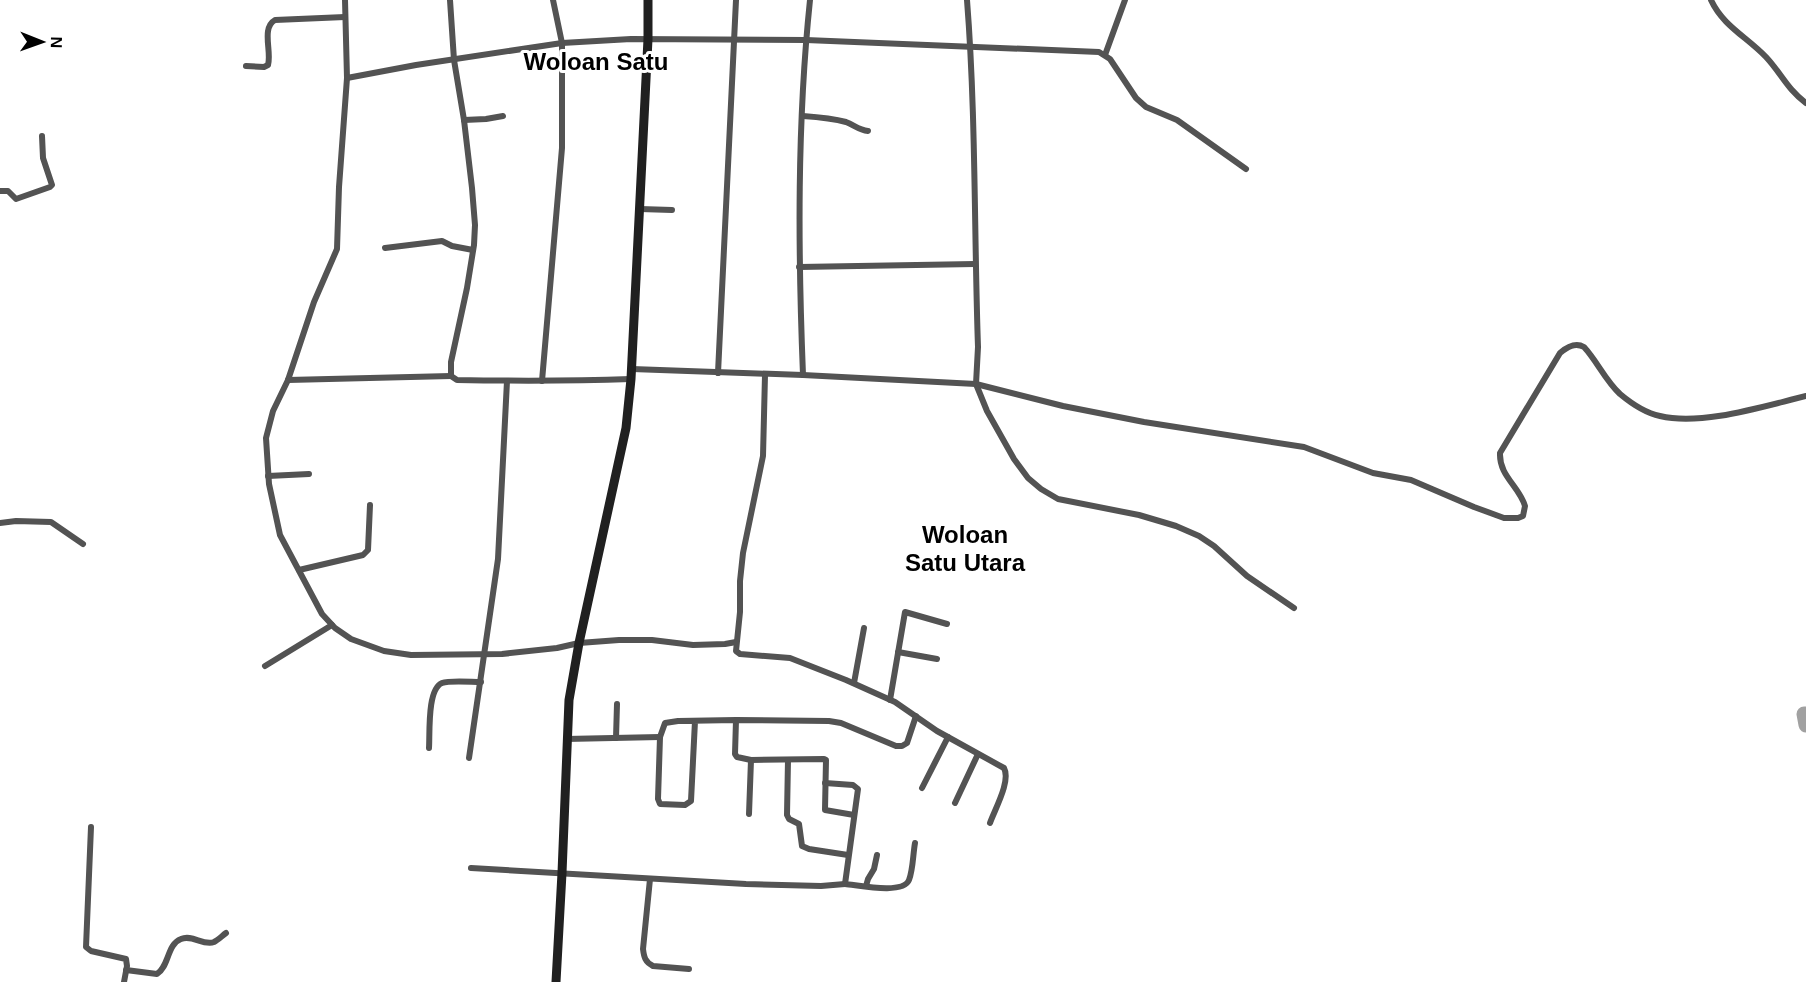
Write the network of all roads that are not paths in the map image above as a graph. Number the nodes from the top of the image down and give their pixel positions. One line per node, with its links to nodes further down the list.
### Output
1 (345, 0): 10 (street)
2 (450, 0): 17 (street)
3 (553, 0): 14 (street)
4 (648, 0): 11 (main road)
5 (736, 0): 12 (street)
6 (810, 0): 13 (street)
7 (967, 0): 15 (street)
8 (1125, 0): 16 (street)
9 (1711, 0): 20 (street)
10 (345, 17): 18 (street); 19 (street)
11 (648, 39): 12 (street); 14 (street); 28 (main road)
12 (735, 39): 13 (street); 34 (street)
13 (806, 40): 15 (street); 22 (street)
14 (562, 43): 17 (street); 41 (street)
15 (970, 46): 16 (street); 32 (street)
16 (1105, 55): 26 (street)
17 (454, 60): 19 (street); 23 (street)
18 (246, 66)
19 (347, 78): 39 (street)
20 (1806, 103)
21 (503, 116): 23 (street)
22 (802, 116): 24 (street); 33 (street)
23 (464, 120): 31 (street)
24 (868, 131)
25 (42, 136): 27 (street)
26 (1246, 169)
27 (0, 192)
28 (640, 209): 29 (street); 35 (main road)
29 (672, 210)
30 (385, 248): 31 (street)
31 (473, 250): 38 (street)
32 (975, 264): 33 (street); 42 (street)
33 (799, 267): 37 (street)
34 (718, 373): 35 (street); 36 (street)
35 (632, 374): 41 (street); 55 (main road)
36 (765, 375): 37 (street); 54 (street)
37 (803, 375): 42 (street)
38 (451, 376): 39 (street); 40 (street)
39 (288, 380): 45 (street)
40 (507, 381): 41 (street); 57 (street)
41 (542, 381)
42 (976, 384): 43 (street); 50 (street)
43 (1806, 396)
44 (309, 474): 45 (street)
45 (268, 476): 49 (street)
46 (370, 505): 49 (street)
47 (0, 524): 48 (street)
48 (83, 544)
49 (299, 570): 52 (street)
50 (1293, 608)
51 (947, 624): 56 (street)
52 (332, 625): 57 (street); 59 (street)
53 (864, 628): 61 (street)
54 (736, 642): 55 (street); 61 (street)
55 (579, 643): 57 (street); 70 (main road)
56 (898, 652): 58 (street); 62 (street)
57 (485, 654): 60 (street)
58 (937, 659)
59 (266, 666)
60 (481, 682): 71 (street); 73 (street)
61 (854, 683): 62 (street)
62 (890, 700): 64 (street)
63 (617, 704): 69 (street)
64 (916, 716): 65 (street); 68 (street)
65 (736, 720): 66 (street); 74 (street)
66 (695, 721): 67 (street); 67 (street)
67 (660, 737): 69 (street)
68 (948, 737): 72 (street); 77 (street)
69 (616, 738): 70 (street)
70 (566, 739): 87 (main road)
71 (429, 748)
72 (978, 754): 78 (street); 81 (street)
73 (469, 758)
74 (751, 760): 75 (street); 79 (street)
75 (788, 760): 76 (street); 84 (street)
76 (825, 783): 80 (street); 80 (street)
77 (922, 788)
78 (955, 803)
79 (749, 814)
80 (854, 815): 84 (street)
81 (990, 823)
82 (91, 827): 93 (street)
83 (915, 843): 90 (street)
84 (848, 855): 89 (street)
85 (877, 855): 90 (street)
86 (471, 868): 87 (street)
87 (562, 873): 88 (street); 95 (main road)
88 (650, 879): 89 (street); 92 (street)
89 (845, 884): 90 (street)
90 (866, 886)
91 (226, 933): 93 (street)
92 (689, 969)
93 (126, 970): 94 (street)
94 (124, 982)
95 (556, 982)

